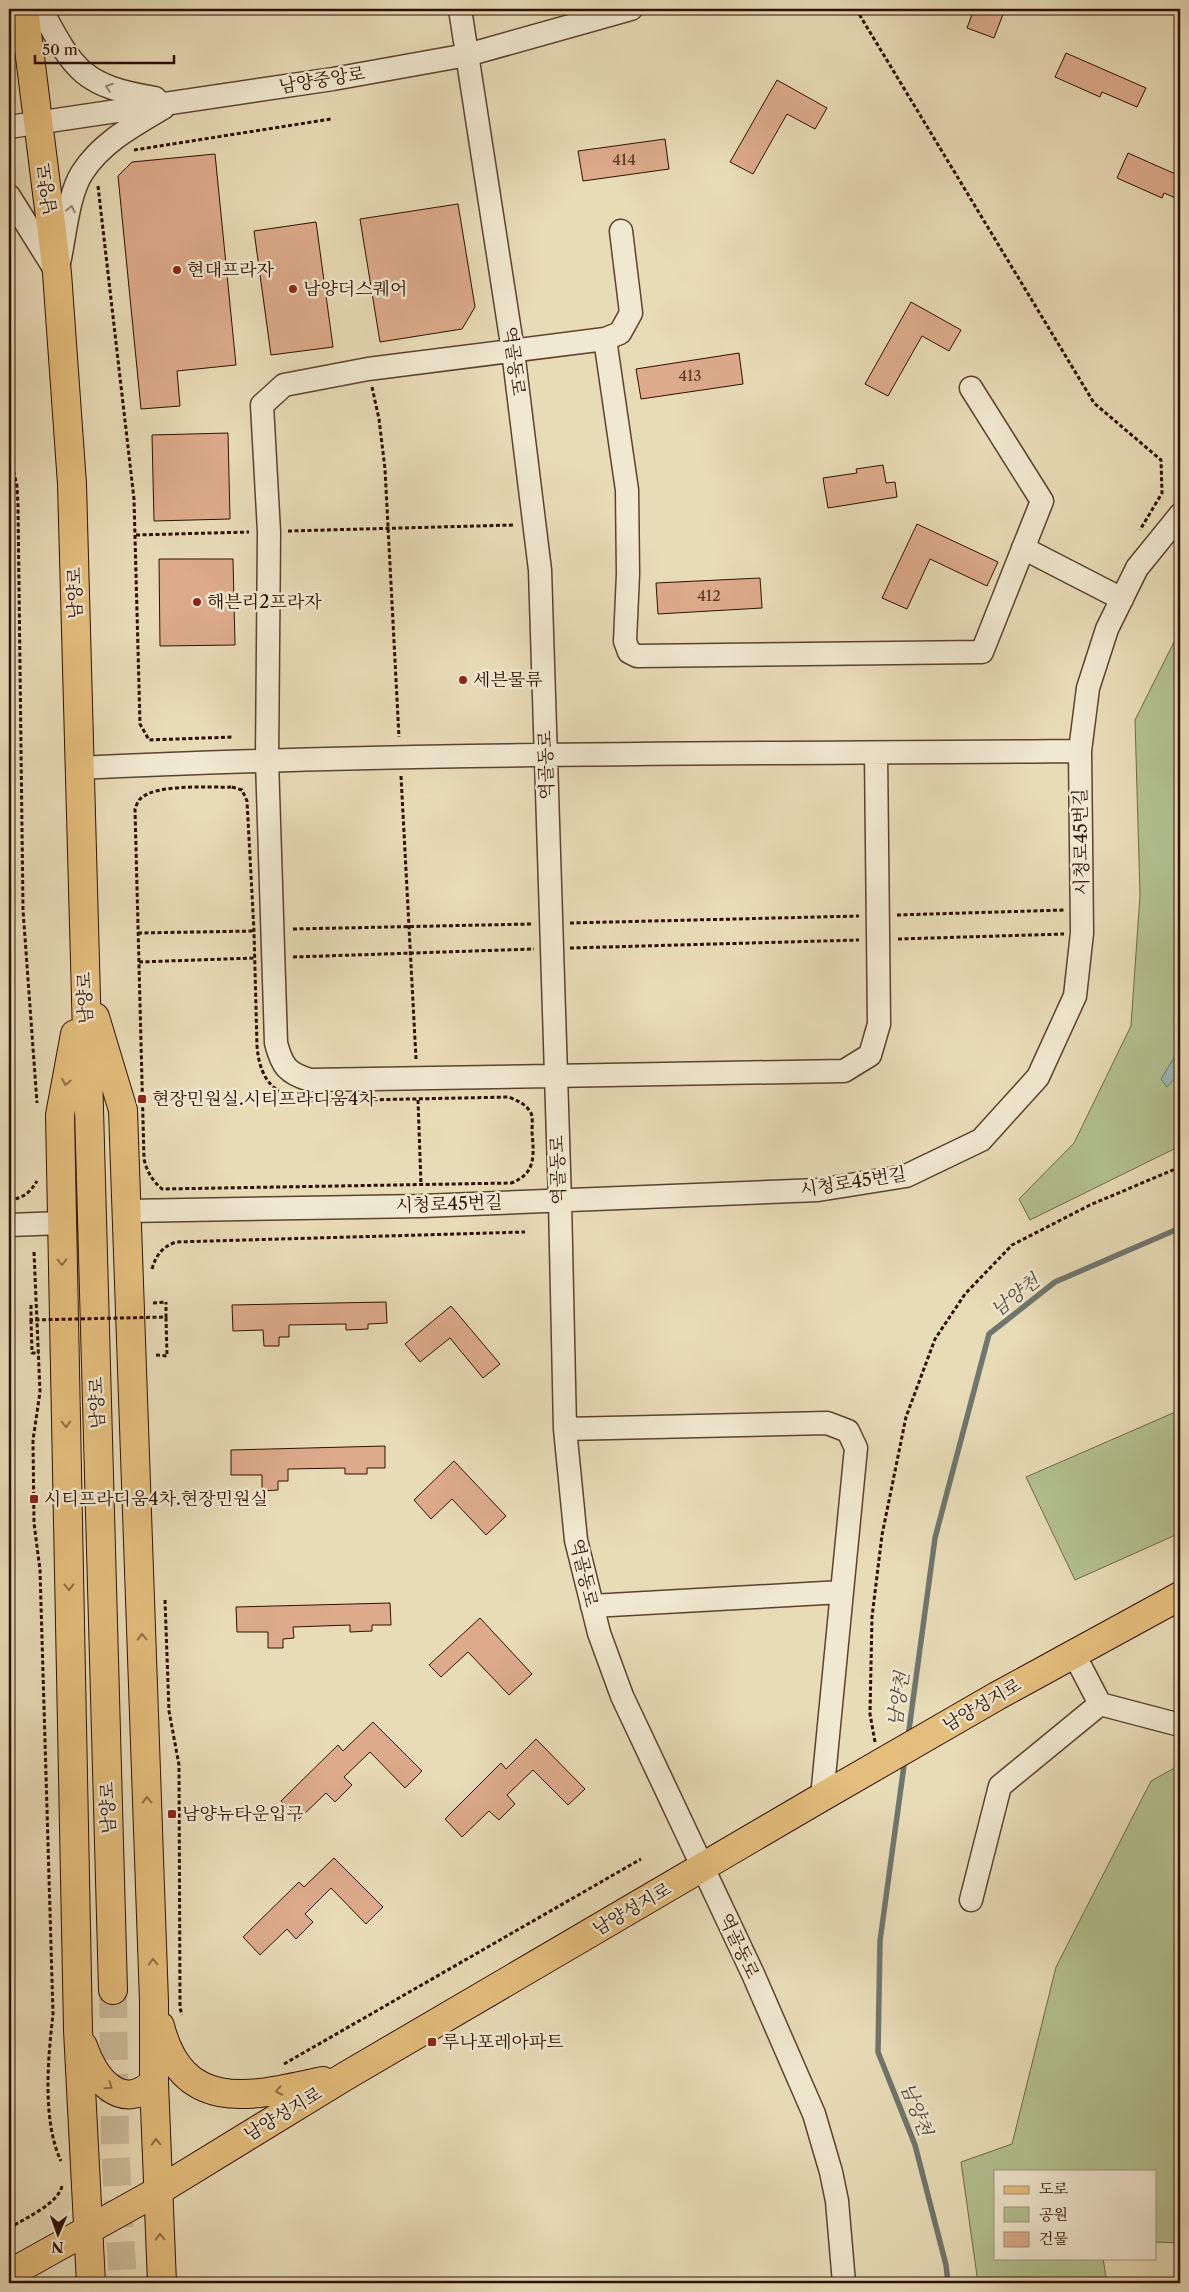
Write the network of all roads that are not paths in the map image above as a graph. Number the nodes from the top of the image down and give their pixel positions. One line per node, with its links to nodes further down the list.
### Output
1 (24, 9): 7 (main road, 남양로)
2 (42, 9): 6 (street, one-way to 2)
3 (460, 9): 5 (street, 역골동로)
4 (631, 9): 5 (street, 남양중앙로)
5 (467, 55): 6 (street, 남양중앙로); 13 (street, 역골동로)
6 (173, 102): 7 (street, 남양중앙로); 11 (street, one-way to 6)
7 (39, 122): 8 (street, 남양중앙로); 11 (main road, 남양로)
8 (9, 127)
9 (9, 196): 11 (street)
10 (621, 231): 12 (street)
11 (57, 273): 22 (main road, 남양로)
12 (604, 339): 13 (street); 16 (street)
13 (513, 351): 20 (street, 역골동로); 21 (street)
14 (971, 388): 16 (street)
15 (1180, 515): 17 (street, 시청로45번길)
16 (1023, 548): 17 (street)
17 (1122, 599): 18 (street, 시청로45번길)
18 (1080, 751): 19 (street); 25 (street, 시청로45번길)
19 (876, 753): 20 (street); 24 (street)
20 (545, 756): 21 (street); 24 (street, 역골동로)
21 (267, 760): 22 (street); 24 (street)
22 (78, 768): 23 (main road, 남양로)
23 (85, 983): 26 (main road); 27 (main road, one-way to 27); 39 (main road, 남양로)
24 (554, 1075): 25 (street, 역골동로)
25 (560, 1201): 26 (street, 시청로45번길); 29 (street, 역골동로)
26 (127, 1211): 40 (main road, one-way to 26)
27 (62, 1223): 28 (street); 41 (main road, one-way to 41)
28 (9, 1225)
29 (564, 1429): 30 (street); 32 (street, 역골동로)
30 (842, 1592): 32 (street); 36 (street)
31 (1180, 1596): 33 (main road, 남양성지로)
32 (592, 1606): 37 (street, 역골동로)
33 (1074, 1654): 34 (street); 36 (main road, 남양성지로)
34 (1100, 1704): 35 (street); 38 (street)
35 (1180, 1725)
36 (822, 1797): 37 (main road, 남양성지로)
37 (704, 1868): 42 (main road, 남양성지로); 49 (street, 역골동로)
38 (971, 1900)
39 (113, 1990)
40 (154, 2002): 42 (main road, one-way to 40); 43 (main road)
41 (78, 2030): 43 (main road, one-way to 43); 45 (main road)
42 (344, 2077): 44 (main road, 남양성지로)
43 (154, 2082): 44 (main road, one-way to 43)
44 (158, 2191): 45 (main road, 남양성지로); 48 (main road, one-way to 44)
45 (88, 2229): 46 (main road, 남양성지로); 47 (main road)
46 (9, 2274)
47 (91, 2283)
48 (162, 2283)
49 (844, 2283)

